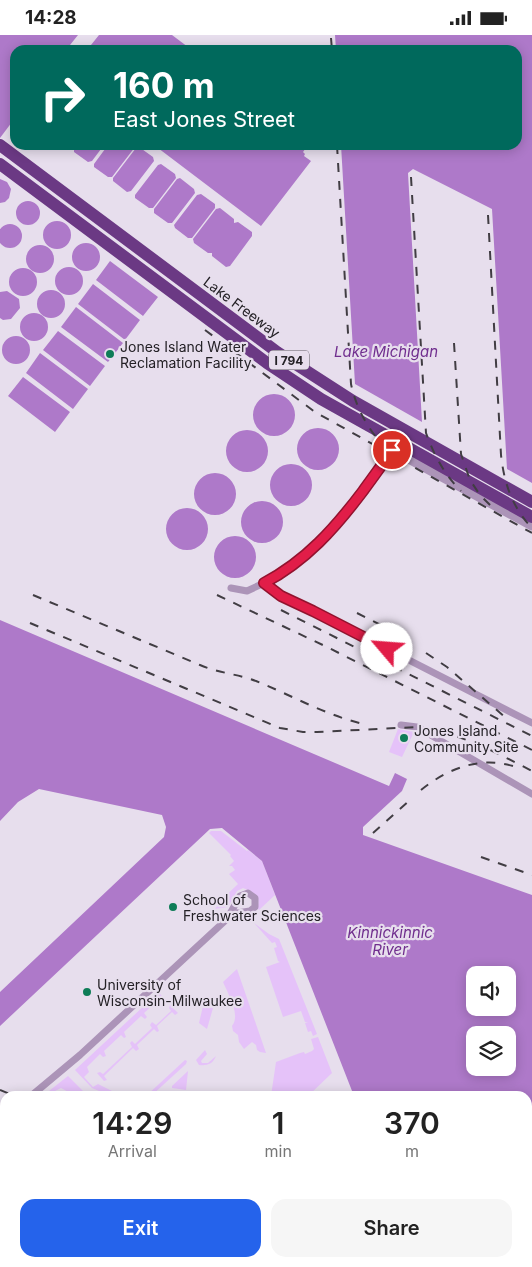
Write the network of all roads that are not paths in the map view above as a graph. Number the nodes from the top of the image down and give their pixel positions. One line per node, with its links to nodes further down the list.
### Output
1 (0, 145): 4 (highway, Lake Freeway / I 794)
2 (0, 163): 5 (highway, I 794)
3 (392, 450): 6 (street); 7 (street)
4 (532, 502)
5 (532, 517)
6 (532, 526)
7 (264, 583): 8 (street); 9 (street)
8 (231, 588)
9 (532, 723)
10 (401, 725): 11 (street)
11 (532, 793)
12 (227, 919): 13 (street)
13 (37, 1091)

